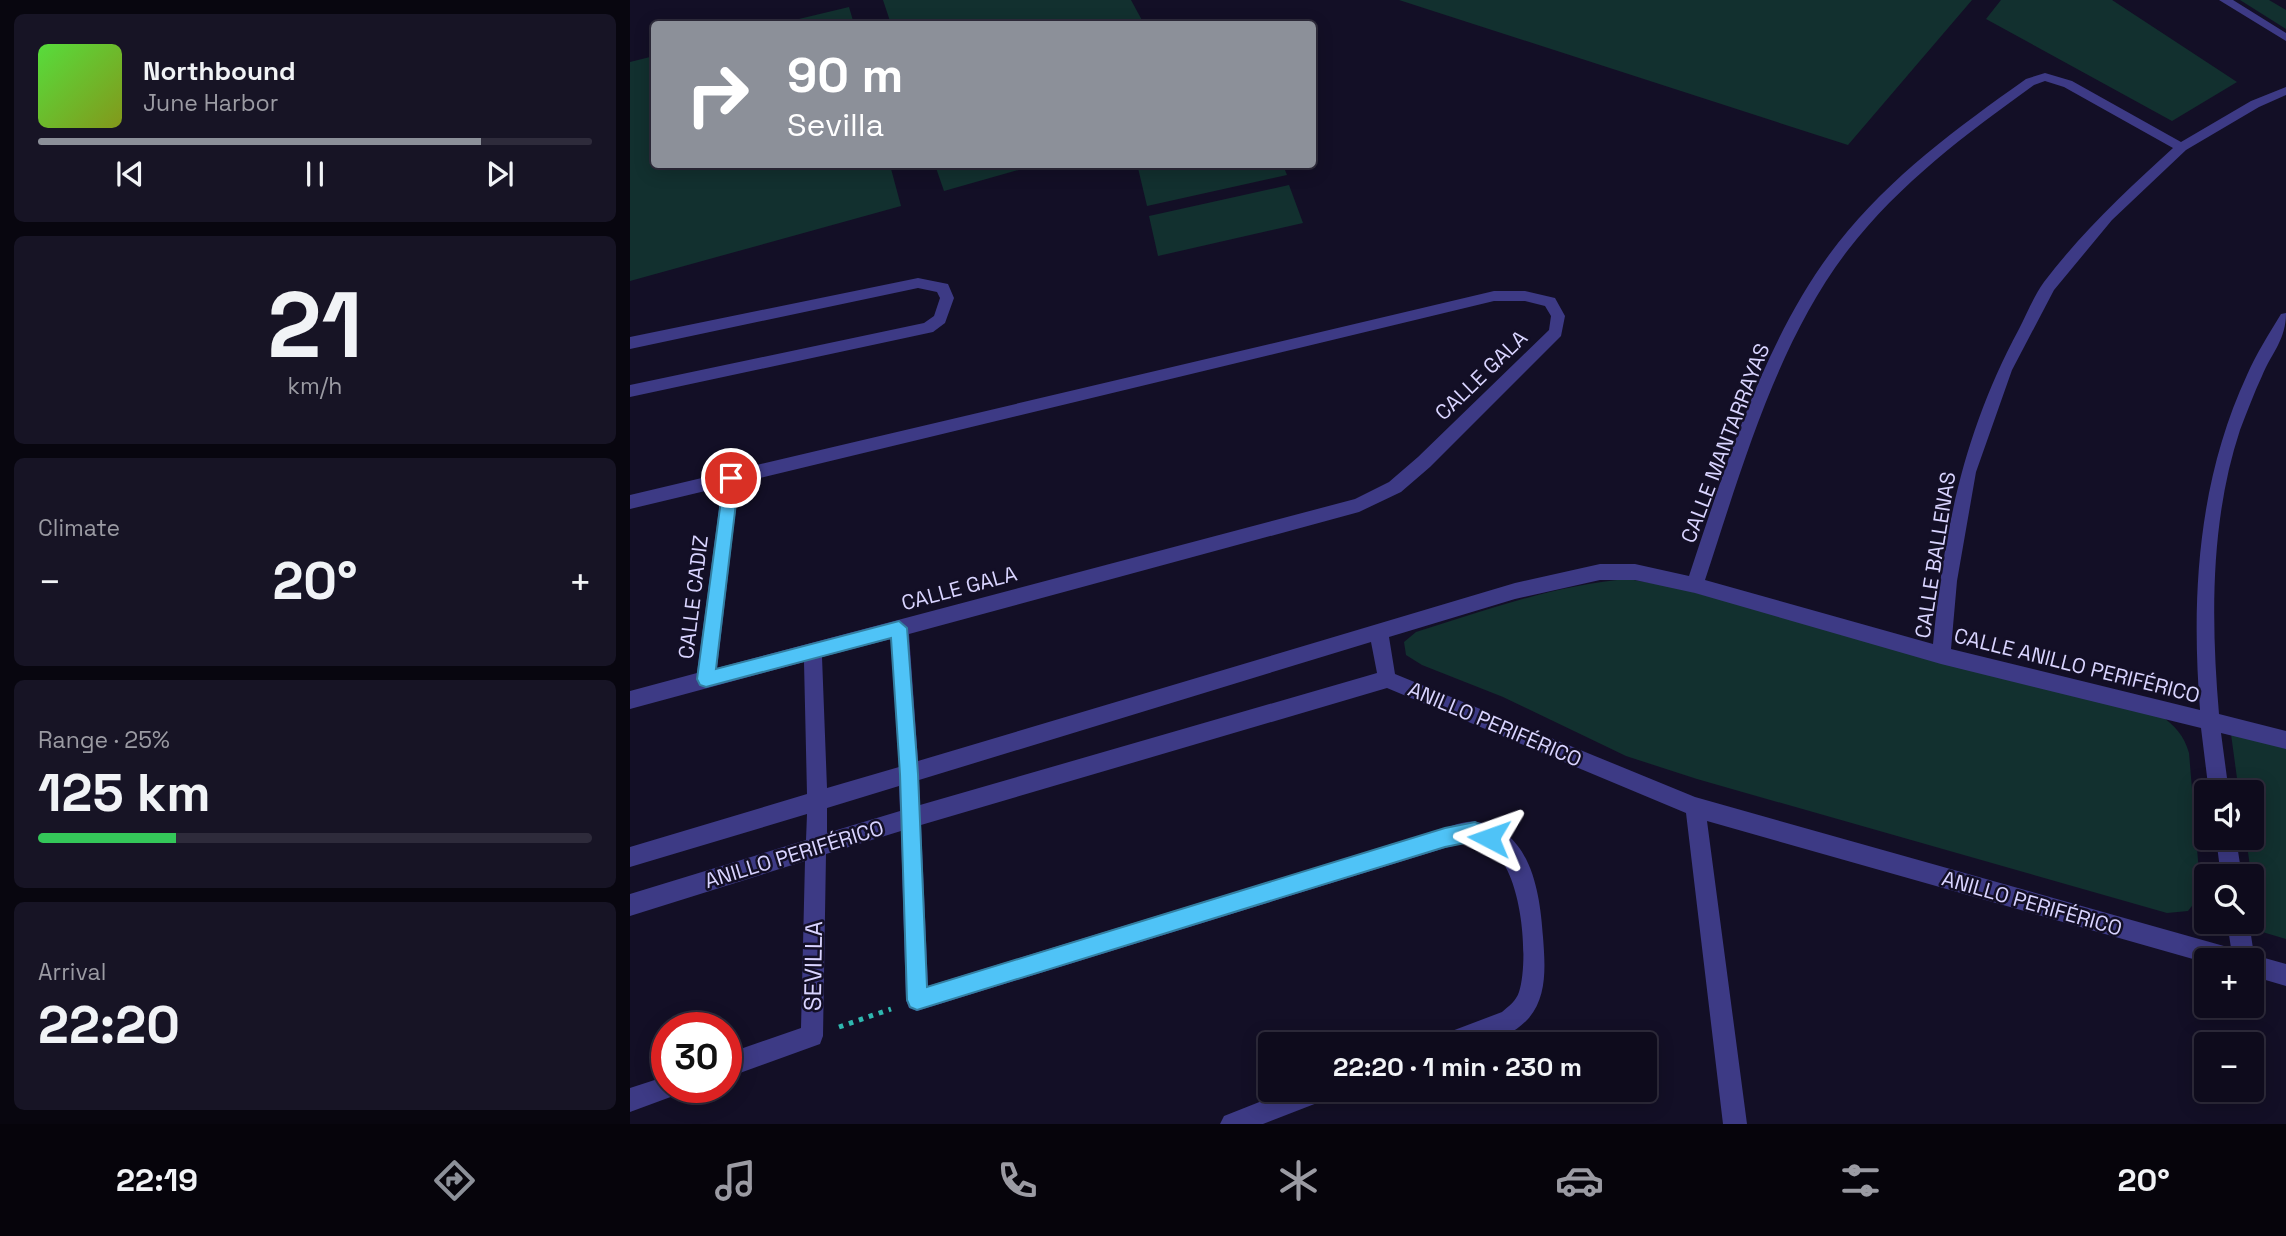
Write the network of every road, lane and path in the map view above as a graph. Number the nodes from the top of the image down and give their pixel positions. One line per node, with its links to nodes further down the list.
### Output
1 (2225, 0): 2 (street)
2 (2286, 38)
3 (2286, 91): 4 (street, CALLE BALLENAS)
4 (2181, 147): 10 (street, CALLE MANTARRAYAS); 14 (street, CALLE BALLENAS)
5 (2286, 318): 18 (street)
6 (630, 343): 7 (street)
7 (630, 391)
8 (731, 478): 9 (street, CALLE GALA); 11 (street, CALLE GALA); 15 (street, CALLE CADIZ)
9 (630, 502)
10 (1695, 585): 12 (street, ANILLO PERIFÉRICO); 14 (street, CALLE ANILLO PERIFÉRICO)
11 (899, 628): 13 (street, CALLE GALA); 20 (street)
12 (1379, 635): 16 (street); 20 (street, ANILLO PERIFÉRICO)
13 (813, 651): 15 (street, CALLE GALA); 22 (street)
14 (1941, 655): 18 (street, CALLE ANILLO PERIFÉRICO)
15 (706, 679): 17 (street, CALLE GALA)
16 (1387, 679): 23 (street, ANILLO PERIFÉRICO); 24 (street, ANILLO PERIFÉRICO)
17 (630, 700)
18 (2209, 722): 19 (street, CALLE ANILLO PERIFÉRICO); 21 (street)
19 (2286, 740)
20 (909, 774): 22 (street, ANILLO PERIFÉRICO); 24 (street)
21 (2217, 780)
22 (817, 801): 25 (street); 26 (street, ANILLO PERIFÉRICO)
23 (1695, 807): 28 (street, ANILLO PERIFÉRICO); 39 (street)
24 (909, 818): 25 (street, ANILLO PERIFÉRICO); 31 (street)
25 (814, 847): 27 (street, ANILLO PERIFÉRICO); 33 (street, SEVILLA)
26 (630, 857)
27 (630, 905)
28 (2194, 949)
29 (2264, 969): 30 (street)
30 (2286, 975)
31 (917, 1000): 32 (street); 33 (path)
32 (1478, 1032)
33 (812, 1036): 34 (street, SEVILLA)
34 (742, 1060)
35 (651, 1093): 36 (street)
36 (630, 1100)
37 (1290, 1102): 38 (street)
38 (1232, 1124)
39 (1735, 1124)

